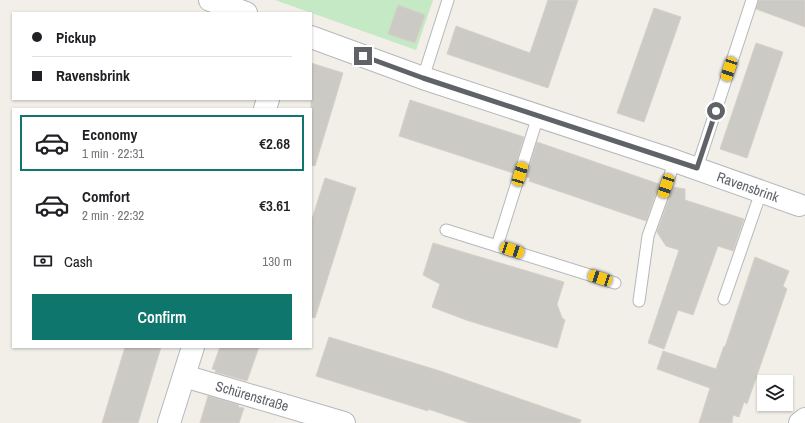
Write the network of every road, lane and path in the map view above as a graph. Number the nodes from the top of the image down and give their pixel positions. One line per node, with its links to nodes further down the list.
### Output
1 (210, 0): 4 (street)
2 (448, 0): 6 (lane)
3 (752, 0): 9 (lane)
4 (243, 12)
5 (312, 37): 6 (street, Ravensbrink)
6 (423, 78): 7 (street, Ravensbrink)
7 (538, 116): 8 (street, Ravensbrink); 13 (lane)
8 (675, 160): 9 (street, Ravensbrink); 16 (lane)
9 (697, 168): 10 (street, Ravensbrink)
10 (761, 192): 11 (street, Ravensbrink); 15 (lane)
11 (799, 205)
12 (446, 230): 13 (lane)
13 (497, 246): 14 (lane)
14 (615, 283)
15 (724, 300)
16 (640, 301)
17 (193, 348): 18 (street)
18 (184, 376): 20 (street); 21 (street, Schürenstraße)
19 (805, 420): 22 (street)
20 (169, 423)
21 (344, 423)
22 (800, 423)

